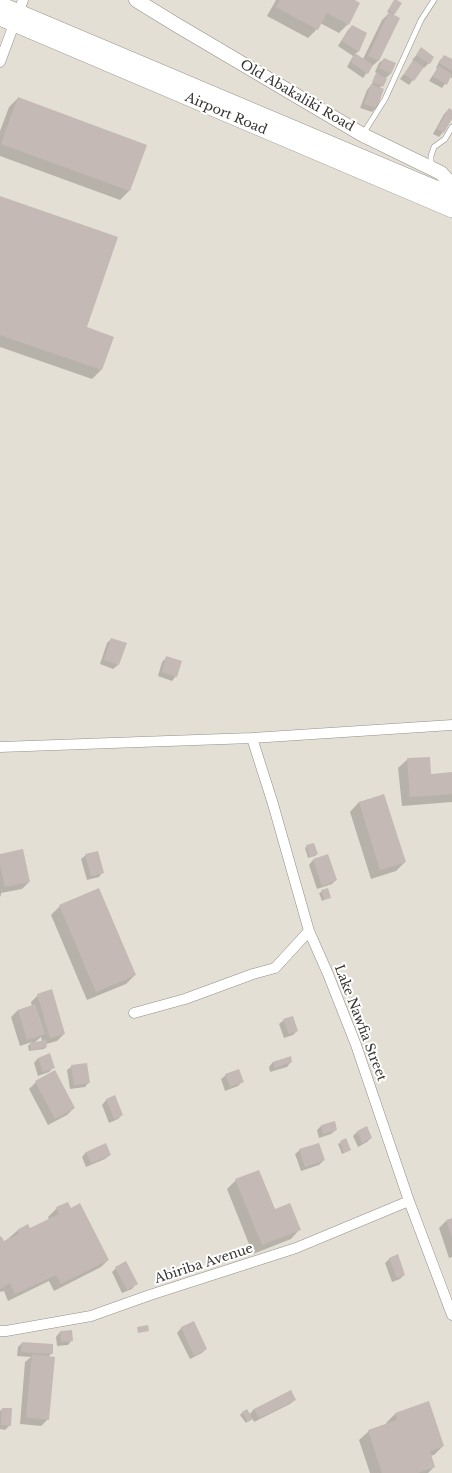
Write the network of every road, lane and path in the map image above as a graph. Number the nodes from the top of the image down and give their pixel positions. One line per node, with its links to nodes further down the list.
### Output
1 (136, 0): 7 (main road, Old Abakaliki Road)
2 (434, 0): 7 (lane)
3 (0, 4): 4 (main road, Airport Road)
4 (13, 14): 5 (street); 9 (main road, Airport Road)
5 (0, 62)
6 (452, 126): 8 (lane)
7 (363, 135): 8 (main road, Old Abakaliki Road)
8 (431, 168): 9 (main road, Old Abakaliki Road)
9 (448, 201)
10 (452, 725): 11 (street)
11 (252, 738): 12 (street); 13 (street, Lake Nawfia Street)
12 (0, 747)
13 (309, 931): 14 (street); 15 (street, Lake Nawfia Street)
14 (134, 1013)
15 (410, 1201): 16 (street, Lake Nawfia Street); 17 (street, Abiriba Avenue)
16 (452, 1315)
17 (0, 1330)

